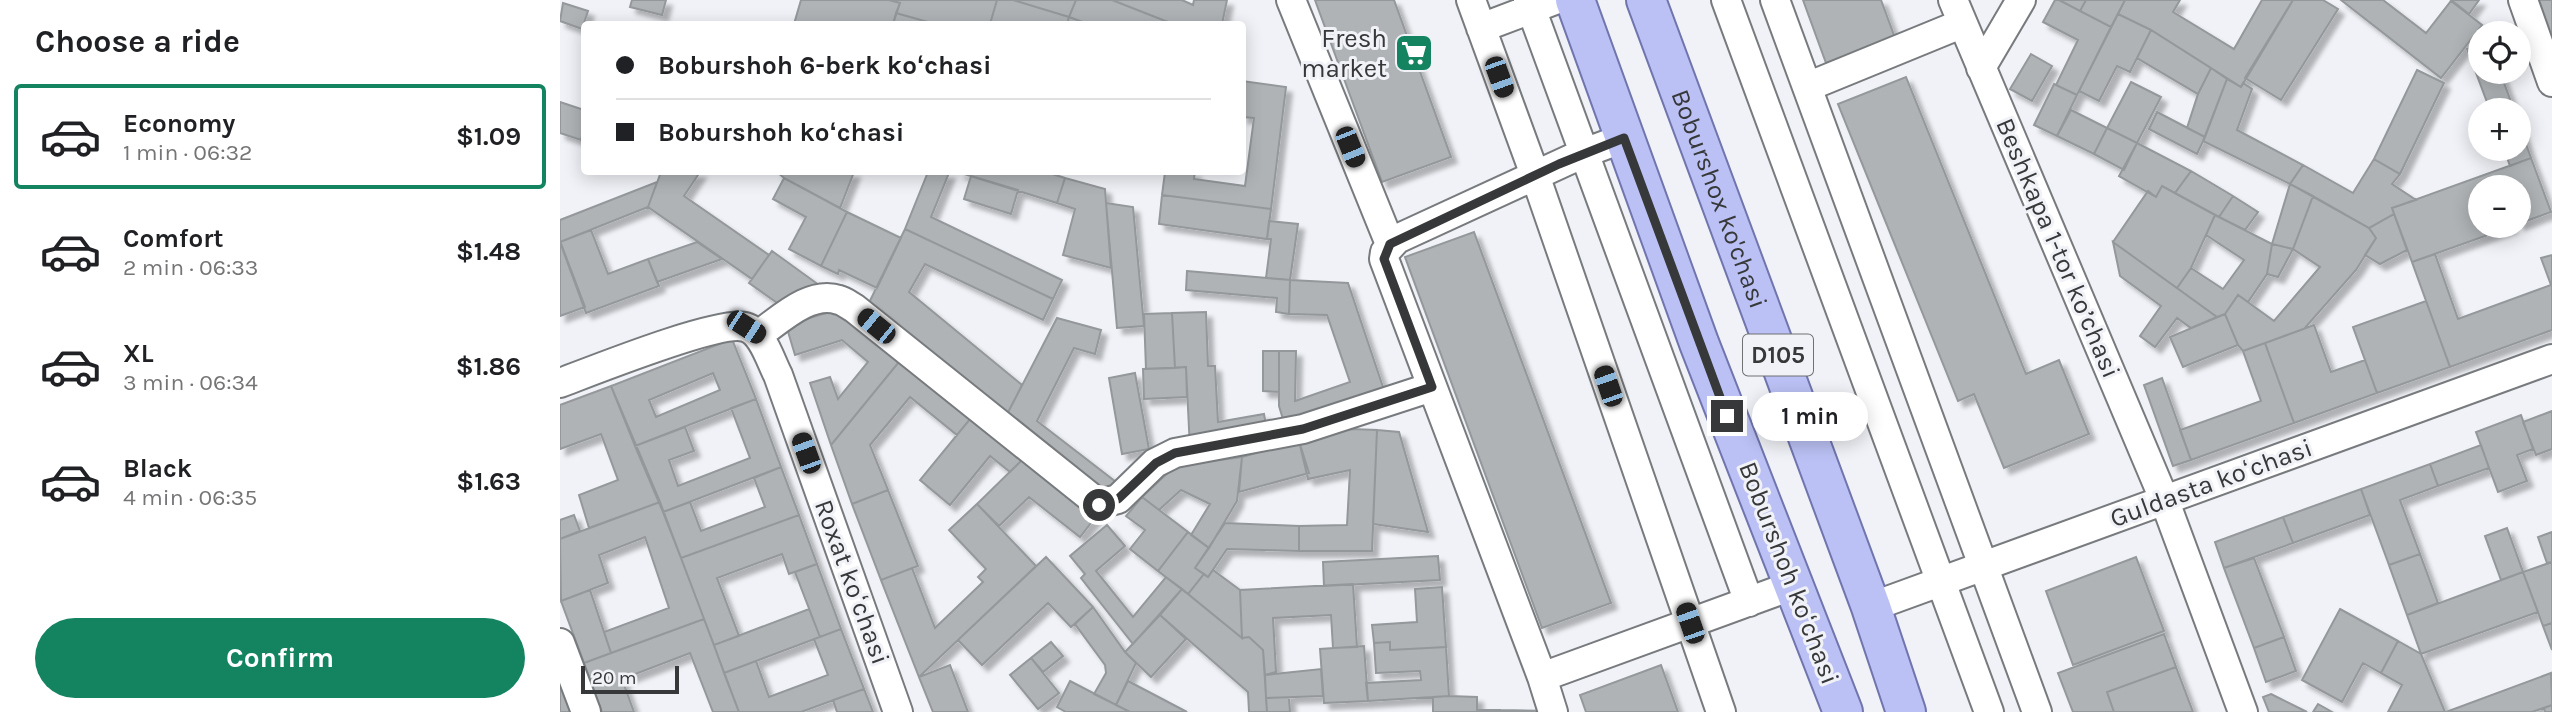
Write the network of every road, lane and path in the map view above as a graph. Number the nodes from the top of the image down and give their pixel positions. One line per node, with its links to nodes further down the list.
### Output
1 (1291, 0): 18 (street)
2 (1471, 0): 11 (street)
3 (1574, 0): 15 (main road, Boburshoh koʻchasi / D105)
4 (1646, 0): 28 (main road, Boburshox ko'chasi / D105)
5 (1726, 0): 25 (street)
6 (1775, 0): 14 (street)
7 (2021, 0): 12 (street)
8 (2523, 0): 13 (street)
9 (1538, 3): 11 (street); 16 (street)
10 (1957, 12): 12 (street, Beshkapa 1-tor koʼchasi); 14 (street)
11 (1481, 28): 17 (street)
12 (1982, 68): 23 (street, Beshkapa 1-tor koʼchasi)
13 (2552, 82)
14 (1807, 87): 24 (street)
15 (1624, 138): 16 (street); 26 (main road, Boburshoh koʻchasi / D105)
16 (1584, 153): 17 (street); 27 (street)
17 (1535, 176): 18 (street); 29 (street)
18 (1390, 244): 22 (street)
19 (758, 335): 21 (street); 22 (street); 33 (street, Roxat koʻchasi)
20 (2552, 359): 23 (street, Guldasta koʻchasi)
21 (560, 383)
22 (1432, 387): 31 (street)
23 (2164, 499): 24 (street, Guldasta koʻchasi); 40 (street, Beshkapa 1-tor koʼchasi)
24 (1983, 566): 25 (street, Guldasta koʻchasi); 39 (street)
25 (1941, 582): 28 (street, Guldasta koʻchasi); 38 (street)
26 (1794, 585): 27 (street); 36 (main road, Boburshoh koʻchasi / D105)
27 (1749, 602): 29 (street)
28 (1871, 607): 37 (main road, Boburshox ko'chasi / D105)
29 (1690, 623): 31 (street); 35 (street)
30 (560, 643): 32 (street)
31 (1542, 677): 34 (street)
32 (586, 712)
33 (898, 712)
34 (1553, 712)
35 (1721, 712)
36 (1843, 712)
37 (1906, 712)
38 (1989, 712)
39 (2037, 712)
40 (2243, 712)

